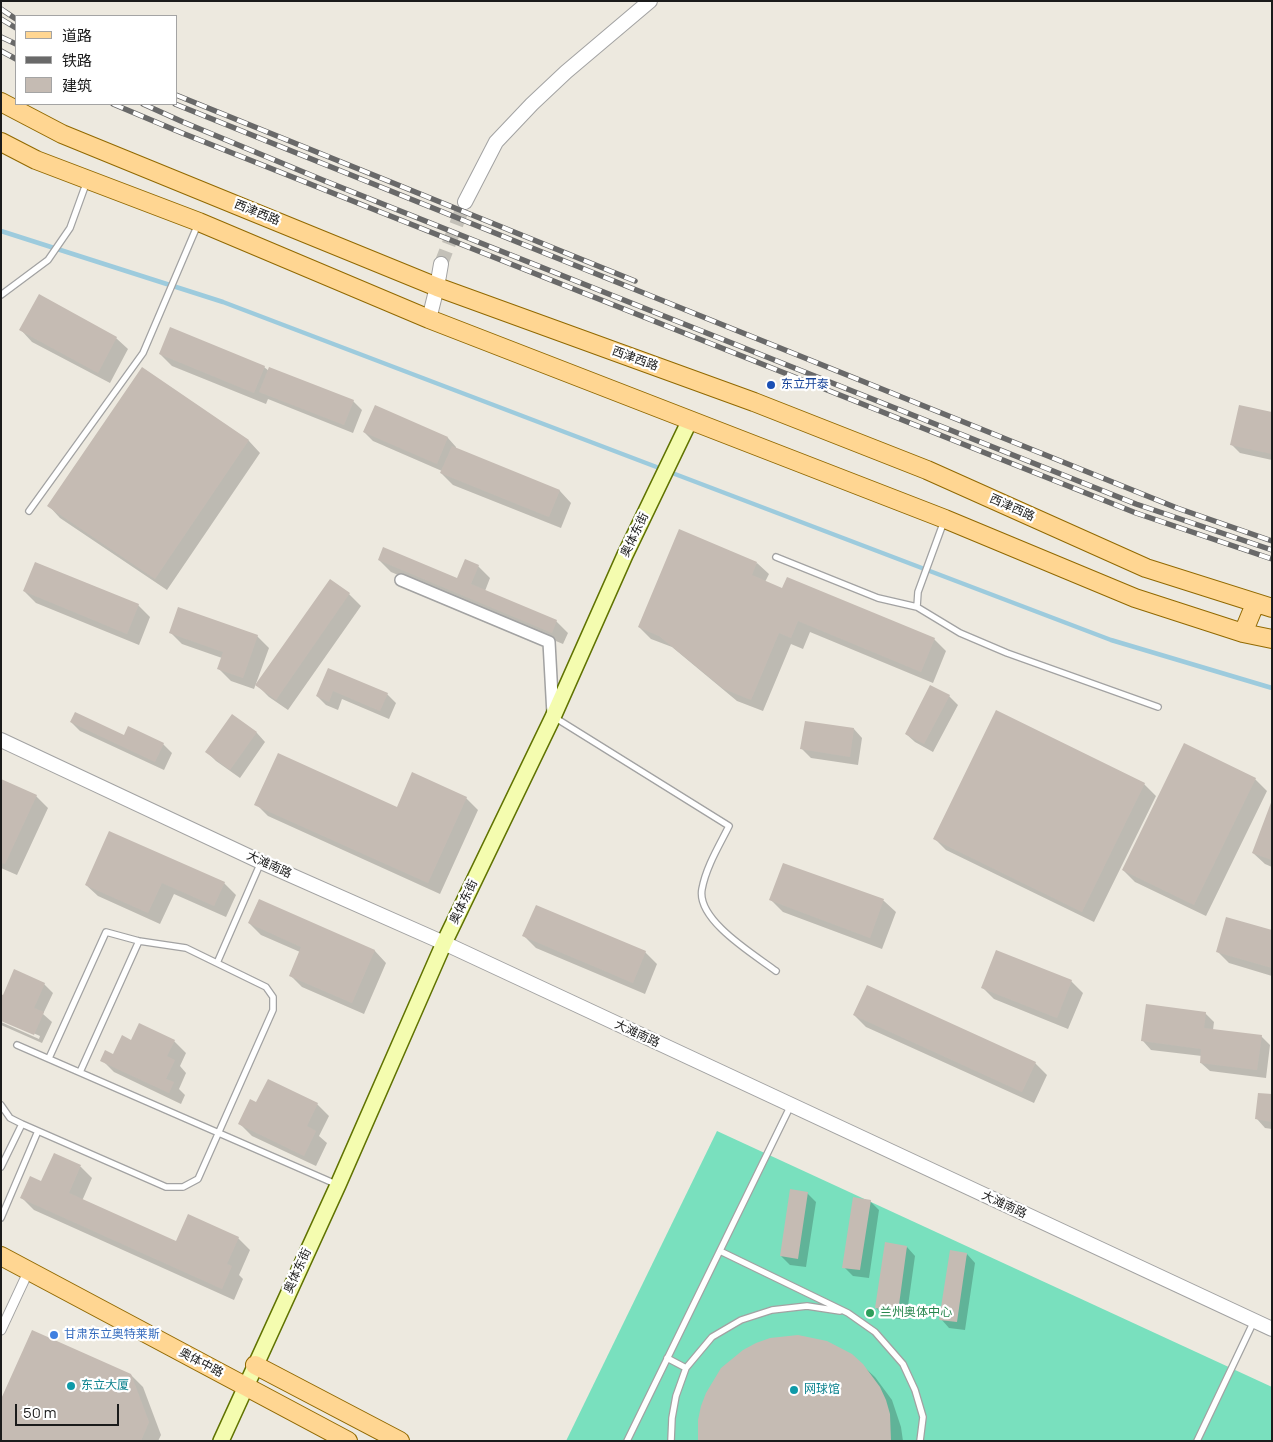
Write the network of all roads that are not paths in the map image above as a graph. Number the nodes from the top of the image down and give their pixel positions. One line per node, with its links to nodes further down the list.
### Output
1 (650, 1): 5 (street)
2 (1, 102): 8 (main road, 西津西路)
3 (1, 142): 4 (main road)
4 (88, 179): 6 (main road); 9 (lane)
5 (465, 202)
6 (199, 222): 10 (main road); 12 (lane)
7 (441, 264): 8 (street)
8 (437, 287): 10 (street); 16 (main road, 西津西路)
9 (1, 295)
10 (429, 319): 11 (main road)
11 (690, 420): 13 (main road); 21 (main road, 奥体东街)
12 (29, 512)
13 (945, 519): 17 (lane); 18 (main road)
14 (776, 557): 17 (lane)
15 (401, 580): 21 (street)
16 (1263, 606): 18 (main road)
17 (917, 607): 20 (lane)
18 (1243, 633): 19 (main road)
19 (1272, 639)
20 (1158, 707)
21 (553, 716): 25 (main road, 奥体东街); 27 (lane)
22 (1, 740): 23 (street, 大滩南路)
23 (262, 862): 25 (street, 大滩南路); 26 (lane)
24 (139, 942): 26 (lane); 29 (lane); 30 (lane)
25 (444, 943): 32 (street, 大滩南路); 37 (main road, 奥体东街)
26 (217, 963): 35 (lane)
27 (776, 971)
28 (17, 1044): 29 (lane)
29 (49, 1058): 30 (lane)
30 (80, 1072): 35 (lane)
31 (1, 1105): 33 (lane)
32 (791, 1105): 39 (lane); 43 (street, 大滩南路)
33 (22, 1124): 34 (lane); 36 (lane)
34 (38, 1131): 35 (lane); 38 (lane)
35 (219, 1133): 37 (lane)
36 (1, 1166)
37 (338, 1185): 47 (main road, 奥体东街)
38 (1, 1218)
39 (720, 1251): 42 (lane); 46 (lane)
40 (1, 1256): 41 (main road, 奥体中路)
41 (29, 1270): 45 (street); 49 (main road, 奥体中路)
42 (848, 1313): 48 (lane); 55 (lane)
43 (1254, 1321): 44 (street, 大滩南路); 56 (lane)
44 (1272, 1329)
45 (1, 1330)
46 (667, 1358): 48 (lane); 53 (lane)
47 (255, 1365): 49 (main road, 奥体东街); 52 (main road)
48 (686, 1368): 54 (lane)
49 (245, 1387): 50 (main road, 奥体东街); 51 (main road, 奥体中路)
50 (221, 1441)
51 (348, 1441)
52 (400, 1441)
53 (627, 1441)
54 (671, 1441)
55 (920, 1441)
56 (1197, 1441)

